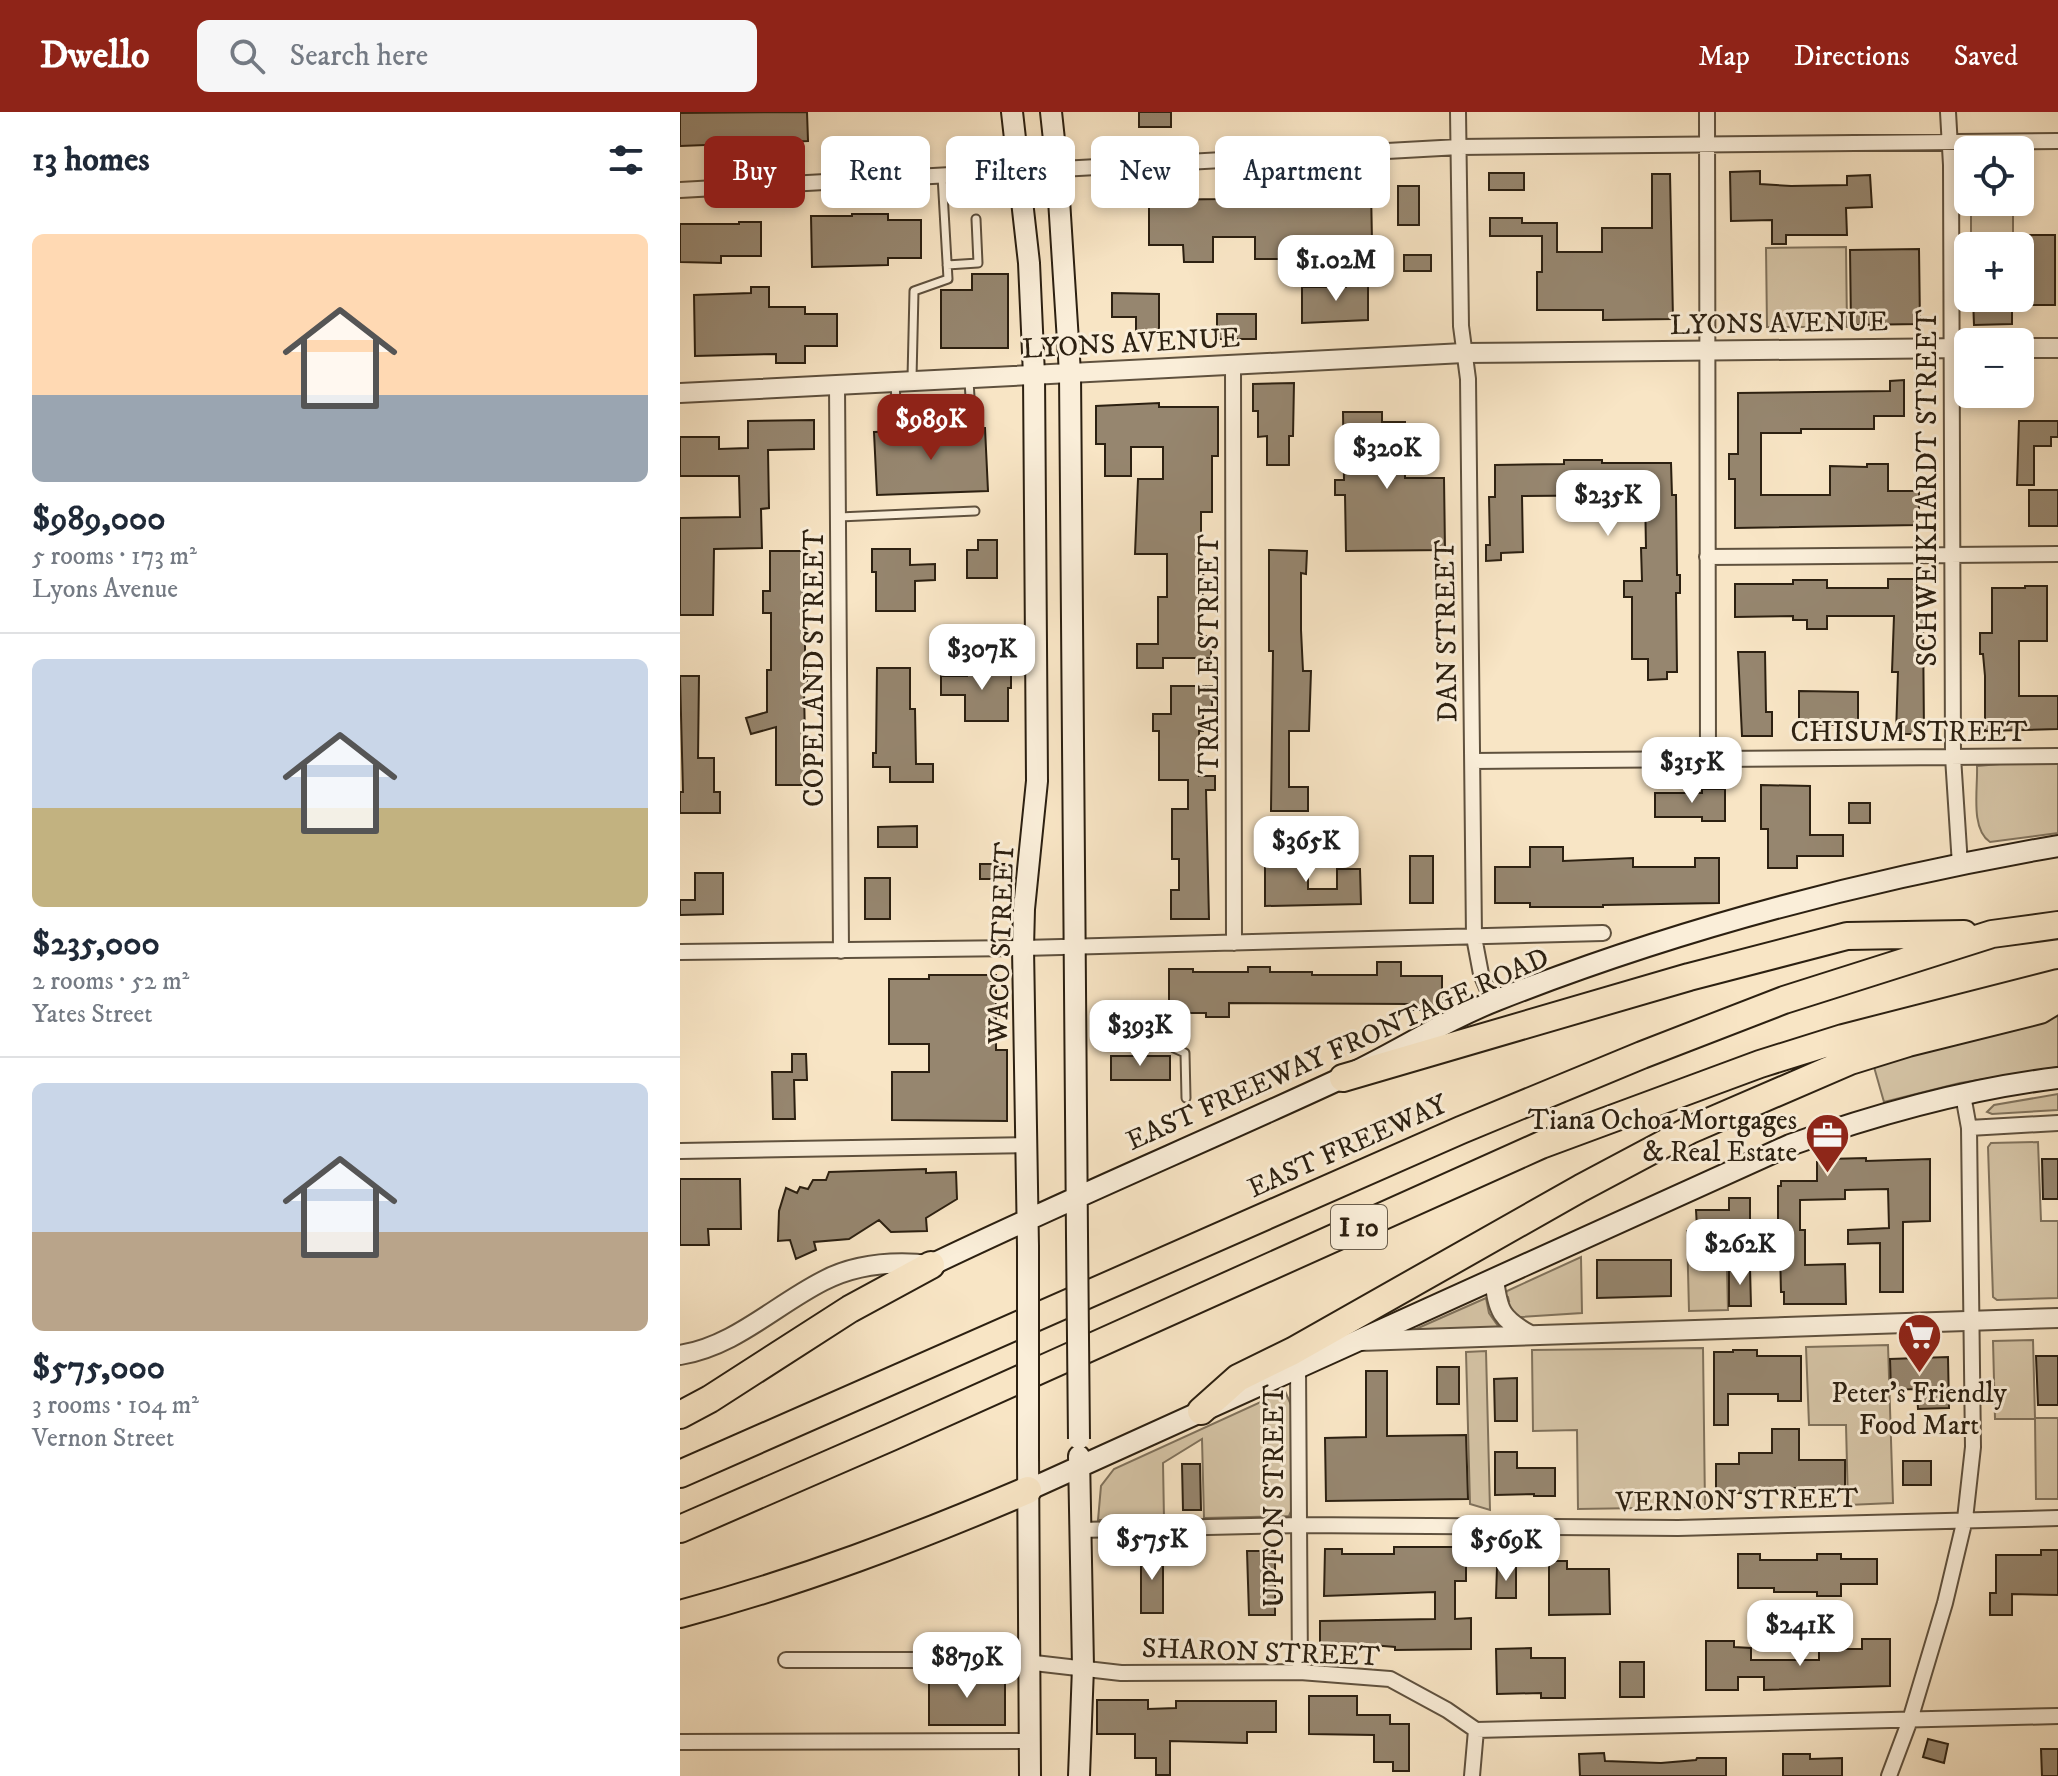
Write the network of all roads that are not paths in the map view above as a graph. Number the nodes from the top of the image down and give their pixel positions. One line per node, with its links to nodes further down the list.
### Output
1 (1012, 112): 6 (main road, WACO STREET)
2 (1051, 112): 7 (main road)
3 (1458, 112): 11 (street, DAN STREET)
4 (1707, 112): 10 (street)
5 (1948, 112): 9 (street, SCHWEIKHARDT STREET)
6 (1015, 136)
7 (1054, 136)
8 (2058, 141): 9 (street)
9 (1949, 143): 10 (street); 20 (street, SCHWEIKHARDT STREET)
10 (1707, 145): 11 (street); 24 (street)
11 (1459, 147): 12 (street); 25 (street, DAN STREET)
12 (1075, 167)
13 (942, 176): 14 (street); 15 (street); 19 (lane)
14 (946, 176)
15 (680, 190)
16 (1024, 208): 28 (main road, WACO STREET)
17 (1060, 208): 27 (main road)
18 (976, 219): 19 (lane)
19 (947, 265): 30 (lane)
20 (1959, 328)
21 (1954, 348): 24 (street, LYONS AVENUE)
22 (2034, 348): 23 (street)
23 (2058, 348)
24 (1706, 351): 25 (street, LYONS AVENUE); 38 (street)
25 (1464, 353): 26 (street, LYONS AVENUE); 44 (street, DAN STREET)
26 (1233, 365): 27 (street, LYONS AVENUE); 51 (street, TRALLE STREET)
27 (1070, 373): 28 (street, LYONS AVENUE); 40 (main road)
28 (1034, 375): 29 (street, LYONS AVENUE); 39 (main road, WACO STREET)
29 (968, 378): 30 (street, LYONS AVENUE); 30 (lane)
30 (903, 381): 31 (street, LYONS AVENUE)
31 (837, 385): 32 (street, LYONS AVENUE); 35 (street, COPELAND STREET)
32 (680, 393)
33 (1957, 408): 37 (street, SCHWEIKHARDT STREET)
34 (975, 511): 35 (lane)
35 (839, 517): 54 (street, COPELAND STREET)
36 (2058, 554): 37 (street)
37 (1951, 555): 38 (street); 43 (street, SCHWEIKHARDT STREET)
38 (1707, 557): 42 (street)
39 (1036, 657): 40 (main road); 53 (main road, WACO STREET)
40 (1072, 657): 52 (main road)
41 (2058, 756): 43 (street, CHISUM STREET)
42 (1708, 757): 43 (street, CHISUM STREET); 44 (street, CHISUM STREET)
43 (1953, 757): 46 (street, SCHWEIKHARDT STREET)
44 (1473, 761): 50 (street, DAN STREET)
45 (2058, 846): 46 (main road, EAST FREEWAY FRONTAGE ROAD)
46 (1960, 865): 58 (main road, EAST FREEWAY FRONTAGE ROAD)
47 (2058, 925): 49 (highway, EAST FREEWAY / I 10)
48 (1603, 933): 50 (street)
49 (1992, 934): 60 (highway); 81 (highway, EAST FREEWAY / I 10)
50 (1474, 937): 51 (street); 58 (street, DAN STREET)
51 (1234, 943): 52 (street)
52 (1074, 946): 53 (street); 68 (main road)
53 (1023, 948): 54 (street); 66 (main road, WACO STREET)
54 (841, 951): 55 (street)
55 (680, 952)
56 (2058, 983): 86 (highway, I 10)
57 (2058, 999): 78 (highway)
58 (1493, 1002): 60 (main road, EAST FREEWAY FRONTAGE ROAD)
59 (1174, 1048): 63 (lane)
60 (1343, 1078): 68 (main road, EAST FREEWAY FRONTAGE ROAD)
61 (2058, 1078): 62 (main road)
62 (1963, 1095): 65 (street); 71 (main road)
63 (1186, 1098)
64 (2058, 1123): 65 (street)
65 (1969, 1128): 73 (street)
66 (1027, 1145): 67 (street); 69 (main road, WACO STREET)
67 (680, 1151)
68 (1077, 1196): 69 (main road, EAST FREEWAY FRONTAGE ROAD); 80 (main road, bridge)
69 (1028, 1218): 70 (main road, EAST FREEWAY FRONTAGE ROAD); 82 (main road, WACO STREET, bridge)
70 (931, 1265): 76 (street); 79 (highway)
71 (1494, 1279): 74 (street); 75 (main road)
72 (2058, 1318): 73 (street)
73 (1971, 1321): 74 (street); 84 (street)
74 (1530, 1335): 75 (street)
75 (1357, 1341): 77 (main road)
76 (680, 1355)
77 (1298, 1367): 78 (main road); 85 (street, UPTON STREET)
78 (1201, 1411): 80 (main road)
79 (680, 1415)
80 (1079, 1466): 82 (main road); 87 (main road)
81 (680, 1474)
82 (1028, 1490): 88 (highway); 90 (main road, WACO STREET)
83 (2058, 1518): 84 (street, VERNON STREET)
84 (1965, 1519): 85 (street, VERNON STREET); 94 (street)
85 (1299, 1525): 87 (street, VERNON STREET); 92 (street, UPTON STREET)
86 (680, 1529)
87 (1080, 1530): 91 (main road)
88 (680, 1614)
89 (786, 1660): 90 (street, SHARON STREET)
90 (1030, 1664): 91 (street, SHARON STREET); 96 (main road, WACO STREET)
91 (1083, 1667): 92 (street, SHARON STREET); 99 (main road)
92 (1300, 1672): 95 (street, SHARON STREET)
93 (2058, 1716): 94 (street)
94 (1910, 1720): 95 (street); 101 (street)
95 (1476, 1730): 100 (street)
96 (1029, 1741): 97 (street); 98 (main road, WACO STREET)
97 (680, 1742)
98 (1030, 1776)
99 (1079, 1776)
100 (1472, 1776)
101 (1889, 1776)

